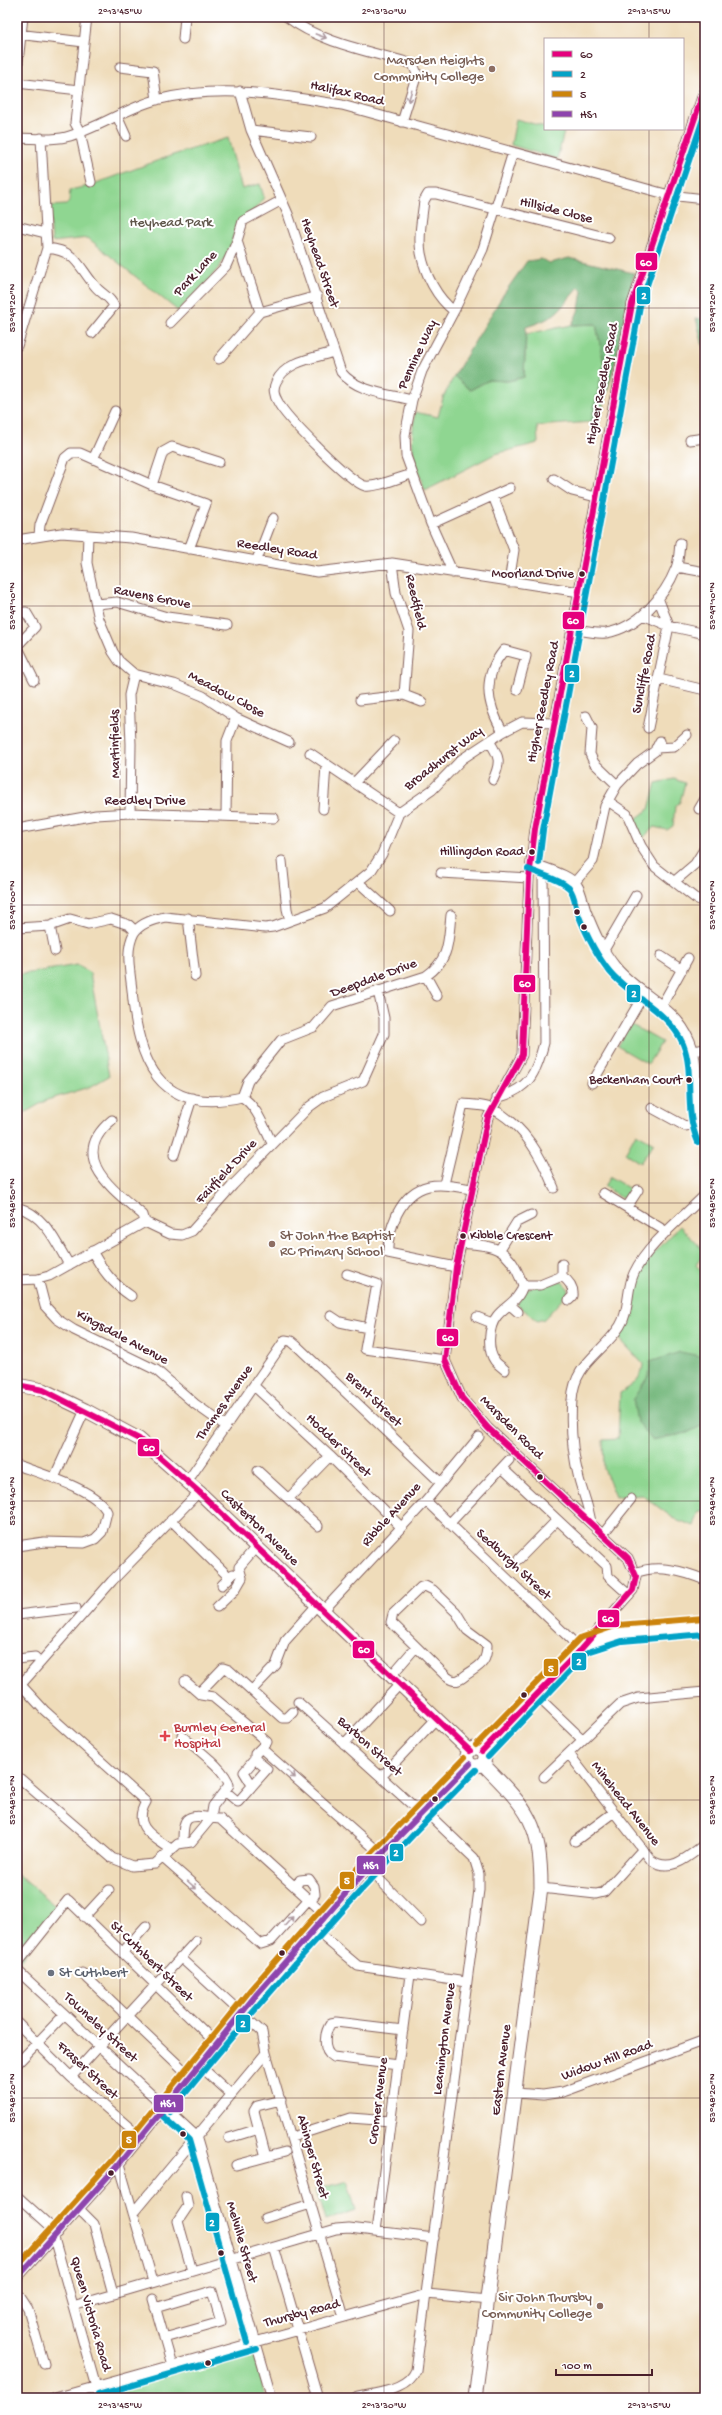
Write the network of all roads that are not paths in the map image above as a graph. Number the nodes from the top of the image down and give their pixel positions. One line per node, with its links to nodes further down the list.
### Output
1 (23, 17): 5 (street)
2 (87, 17): 7 (street)
3 (185, 17): 6 (street)
4 (287, 17): 16 (street, one-way to 16)
5 (19, 34): 7 (street); 9 (street)
6 (183, 39)
7 (84, 42): 12 (street)
8 (120, 67): 14 (street)
9 (17, 71)
10 (17, 83): 12 (street)
11 (705, 88): 25 (street, Higher Reedley Road)
12 (79, 90): 18 (street)
13 (240, 91): 14 (street, Halifax Road); 16 (street, Halifax Road); 17 (street, Heyhead Street)
14 (157, 100): 15 (street, Halifax Road)
15 (117, 116): 18 (street, Halifax Road); 19 (street)
16 (402, 122): 23 (street, Halifax Road)
17 (251, 130): 20 (street); 27 (street, Heyhead Street)
18 (80, 132): 22 (street, Halifax Road); 24 (street)
19 (126, 136)
20 (311, 137)
21 (17, 138): 22 (street, Halifax Road)
22 (41, 138): 30 (street)
23 (513, 152): 25 (street, Halifax Road); 28 (street, Pennine Way)
24 (91, 182)
25 (669, 195): 26 (street, Halifax Road); 53 (street, Higher Reedley Road)
26 (705, 199)
27 (282, 200): 32 (street, Park Lane); 34 (street, Heyhead Street)
28 (496, 210): 31 (street, Hillside Close); 35 (street, Pennine Way); 35 (street, Hillside Close)
29 (17, 226): 30 (street)
30 (45, 233): 33 (street)
31 (609, 238)
32 (237, 241): 36 (street); 37 (street, Park Lane)
33 (46, 248): 38 (street); 39 (street)
34 (317, 296): 36 (street); 40 (street, Heyhead Street)
35 (454, 311): 42 (street, Pennine Way)
36 (260, 312): 41 (street)
37 (170, 323)
38 (92, 333)
39 (17, 346)
40 (334, 352): 42 (street, Heyhead Street); 48 (street)
41 (219, 359)
42 (412, 400): 48 (street, Pennine Way)
43 (115, 411): 46 (street)
44 (705, 438): 45 (street)
45 (690, 440)
46 (94, 458): 50 (street); 56 (street)
47 (219, 462): 50 (street)
48 (412, 474): 55 (street, Pennine Way)
49 (554, 480): 53 (street)
50 (152, 484): 60 (street)
51 (510, 488): 52 (street)
52 (493, 496): 55 (street); 66 (street)
53 (596, 497): 67 (street, Higher Reedley Road)
54 (274, 518): 61 (street)
55 (431, 524): 65 (street, Pennine Way)
56 (39, 535): 57 (street, Reedley Road); 58 (street, Reedley Road)
57 (88, 535): 60 (street, Reedley Road); 69 (street)
58 (17, 540)
59 (680, 543): 63 (street)
60 (189, 549): 61 (street, Reedley Road)
61 (256, 562): 62 (street, Reedley Road)
62 (392, 563): 65 (street, Reedley Road); 82 (street, Reedfield)
63 (676, 567): 64 (street); 68 (street)
64 (705, 572)
65 (453, 573): 66 (street, Reedley Road)
66 (509, 582): 67 (street, Reedley Road)
67 (580, 592): 74 (street, Higher Reedley Road)
68 (658, 598): 71 (street); 73 (street)
69 (96, 604): 72 (street, Ravens Grove); 77 (street)
70 (17, 613): 76 (street)
71 (644, 615): 73 (street); 74 (street)
72 (227, 625)
73 (669, 626): 75 (street); 78 (street, Suncliffe Road)
74 (572, 629): 87 (street, Higher Reedley Road)
75 (705, 634)
76 (17, 646): 79 (street)
77 (134, 674): 86 (street, Meadow Close); 103 (street, Martinfields)
78 (660, 679): 81 (street); 88 (street, Suncliffe Road)
79 (34, 680)
80 (517, 690): 89 (street)
81 (705, 690)
82 (404, 695): 83 (street); 84 (street)
83 (360, 700)
84 (422, 702)
85 (586, 716): 98 (street)
86 (236, 718): 93 (street, Meadow Close); 105 (street)
87 (554, 723): 89 (street, Broadhurst Way); 110 (street, Higher Reedley Road)
88 (648, 728)
89 (503, 732): 92 (street, Broadhurst Way)
90 (687, 735): 98 (street)
91 (394, 741): 97 (street)
92 (489, 741): 96 (street); 104 (street, Broadhurst Way)
93 (288, 742)
94 (310, 753): 95 (street)
95 (326, 765): 97 (street); 101 (street)
96 (494, 780)
97 (354, 783): 104 (street)
98 (617, 785): 100 (street)
99 (705, 799): 102 (street)
100 (608, 801): 114 (street); 116 (street)
101 (323, 809)
102 (699, 809)
103 (130, 813): 105 (street, Reedley Drive); 107 (street, Reedley Drive)
104 (399, 814): 115 (street)
105 (226, 815): 106 (street, Reedley Drive)
106 (274, 818)
107 (17, 829)
108 (705, 848): 114 (street)
109 (282, 861): 122 (street)
110 (531, 862): 111 (street); 113 (street, Higher Reedley Road)
111 (543, 868): 116 (street); 142 (street)
112 (441, 873): 113 (street)
113 (529, 878): 142 (street, Higher Reedley Road)
114 (675, 881): 118 (street)
115 (358, 882): 119 (street); 122 (street)
116 (574, 883): 126 (street)
117 (636, 895): 126 (street)
118 (705, 902)
119 (390, 911)
120 (451, 915): 132 (street, Deepdale Drive)
121 (188, 918): 122 (street); 125 (street); 131 (street)
122 (290, 922)
123 (50, 926): 124 (street); 125 (street); 127 (street)
124 (17, 928)
125 (135, 931): 141 (street)
126 (604, 950): 134 (street)
127 (55, 951)
128 (661, 956): 130 (street)
129 (688, 958): 130 (street)
130 (682, 970): 136 (street)
131 (195, 976)
132 (426, 976): 133 (street, Deepdale Drive); 135 (street)
133 (378, 991): 140 (street, Deepdale Drive); 149 (street, Fairfield Drive)
134 (644, 994): 136 (street); 139 (street)
135 (437, 996)
136 (662, 1005): 138 (street)
137 (705, 1049): 138 (street)
138 (694, 1051): 145 (street)
139 (592, 1083)
140 (242, 1096): 141 (street); 149 (street)
141 (192, 1098): 150 (street)
142 (497, 1098): 144 (street, Higher Reedley Road)
143 (652, 1108): 147 (street)
144 (492, 1109): 151 (street); 152 (street); 153 (street, Higher Reedley Road)
145 (701, 1110): 147 (street)
146 (112, 1120): 162 (street)
147 (698, 1124): 148 (street)
148 (705, 1139)
149 (272, 1143): 162 (street, Fairfield Drive)
150 (174, 1156)
151 (444, 1184): 153 (street); 169 (street)
152 (554, 1188)
153 (472, 1189): 164 (street)
154 (638, 1190): 158 (street)
155 (603, 1192): 158 (street)
156 (705, 1195): 163 (street)
157 (17, 1207): 168 (street)
158 (627, 1208): 163 (street)
159 (516, 1211): 161 (street)
160 (530, 1215): 161 (street)
161 (521, 1220): 165 (street)
162 (145, 1222): 166 (street)
163 (667, 1232): 205 (street)
164 (461, 1243): 165 (street); 169 (street)
165 (500, 1249): 174 (street)
166 (92, 1252): 168 (street); 175 (street)
167 (562, 1264): 171 (street)
168 (69, 1265): 172 (street)
169 (456, 1268): 184 (street)
170 (347, 1274): 182 (street)
171 (562, 1276): 174 (street); 176 (street)
172 (38, 1279): 173 (street); 189 (street, Kingsdale Avenue)
173 (17, 1280)
174 (523, 1285): 177 (street)
175 (131, 1296)
176 (568, 1300)
177 (510, 1305): 178 (street); 181 (street)
178 (518, 1312)
179 (330, 1316): 182 (street)
180 (477, 1317): 181 (street)
181 (492, 1323): 185 (street)
182 (368, 1328): 184 (street)
183 (285, 1340): 187 (street, Thames Avenue); 198 (street, Brent Street)
184 (445, 1360): 205 (street, Marsden Road)
185 (505, 1370)
186 (17, 1385): 188 (highway, Casterton Avenue)
187 (254, 1386): 189 (street, Thames Avenue); 191 (street, Hodder Street)
188 (85, 1410): 196 (street); 197 (highway, Casterton Avenue)
189 (226, 1426): 197 (street, Thames Avenue)
190 (479, 1436): 198 (street, Ribble Avenue)
191 (330, 1456): 200 (street); 208 (street, Hodder Street)
192 (509, 1460): 194 (street)
193 (17, 1465): 196 (street)
194 (502, 1468): 204 (street); 206 (street)
195 (258, 1471): 200 (street)
196 (54, 1478): 210 (street)
197 (187, 1482): 199 (highway, Casterton Avenue)
198 (440, 1482): 202 (street, Ribble Avenue)
199 (199, 1492): 203 (street); 211 (highway, Casterton Avenue)
200 (289, 1498): 207 (street)
201 (631, 1499): 209 (street)
202 (426, 1502): 206 (street, Sedburgh Street); 208 (street, Ribble Avenue)
203 (171, 1520): 215 (street); 232 (street)
204 (557, 1520): 212 (street); 218 (street)
205 (590, 1523): 209 (street, Marsden Road)
206 (449, 1524): 227 (street, Sedburgh Street)
207 (318, 1526)
208 (401, 1527): 221 (street, Ribble Avenue)
209 (603, 1534): 214 (street, Marsden Road)
210 (17, 1546)
211 (256, 1547): 213 (street); 221 (highway, Casterton Avenue)
212 (519, 1560)
213 (239, 1567): 215 (street); 219 (street)
214 (635, 1573): 216 (street); 218 (street)
215 (229, 1577): 217 (street)
216 (705, 1580)
217 (222, 1585)
218 (629, 1595): 223 (street)
219 (217, 1607)
220 (76, 1608): 222 (street)
221 (320, 1608): 230 (highway, Casterton Avenue); 233 (street, Ribble Avenue)
222 (17, 1614)
223 (604, 1621): 225 (street); 227 (street)
224 (705, 1626): 225 (street)
225 (610, 1636): 227 (street)
226 (416, 1647): 226 (street); 230 (street)
227 (583, 1647): 236 (street)
228 (35, 1657): 229 (street)
229 (17, 1659)
230 (395, 1680): 239 (highway, Casterton Avenue); 242 (street)
231 (185, 1681): 235 (street)
232 (19, 1687): 259 (street)
233 (252, 1690): 235 (street); 238 (street)
234 (705, 1692): 241 (street)
235 (199, 1693): 243 (street)
236 (536, 1695): 241 (street); 245 (street)
237 (298, 1702): 242 (street, Barbon Street)
238 (292, 1712)
239 (437, 1718): 245 (highway, Casterton Avenue); 249 (street)
240 (182, 1736): 251 (street)
241 (582, 1739): 244 (street)
242 (344, 1744): 249 (street, Barbon Street)
243 (262, 1748): 246 (street); 260 (street, one-way to 260)
244 (568, 1754): 248 (street); 253 (street, Minehead Avenue)
245 (476, 1757): 252 (street); 264 (highway, Eastern Avenue)
246 (256, 1759): 250 (street); 250 (street)
247 (17, 1776): 261 (street)
248 (544, 1776)
249 (381, 1777): 252 (street, Barbon Street)
250 (252, 1785): 251 (street)
251 (225, 1791): 254 (street)
252 (422, 1811): 260 (street); 279 (street, Leamington Avenue)
253 (614, 1812): 255 (street); 258 (street, Minehead Avenue)
254 (211, 1818): 256 (street); 256 (street); 263 (street)
255 (575, 1841)
256 (183, 1843): 259 (street)
257 (705, 1844): 258 (street, Minehead Avenue)
258 (643, 1849): 264 (street)
259 (172, 1850): 261 (street)
260 (381, 1854): 262 (street)
261 (163, 1858): 266 (street, one-way to 266)
262 (368, 1868): 267 (street); 269 (street)
263 (296, 1887): 266 (street); 266 (street)
264 (541, 1888): 296 (highway, Eastern Avenue)
265 (109, 1890): 268 (street)
266 (310, 1900): 267 (street)
267 (326, 1915): 271 (street)
268 (84, 1917): 273 (street, St Cuthbert Street); 275 (street, St Cuthbert Street)
269 (421, 1922)
270 (146, 1926): 273 (street)
271 (314, 1929): 278 (street); 281 (street)
272 (196, 1941): 274 (street)
273 (122, 1953): 280 (street, St Cuthbert Street)
274 (180, 1958): 280 (street); 281 (street, Abinger Street)
275 (17, 1964)
276 (17, 1970): 282 (street, Towneley Street)
277 (82, 1973): 283 (street)
278 (410, 1974): 279 (street); 285 (street, Cromer Avenue)
279 (466, 1982): 320 (street, Leamington Avenue)
280 (155, 1985): 283 (street); 287 (street, St Cuthbert Street)
281 (241, 2013): 287 (street); 290 (street, Abinger Street)
282 (64, 2015): 288 (street); 289 (street, Towneley Street)
283 (126, 2017): 289 (street); 294 (street)
284 (17, 2023): 288 (street, Fraser Street)
285 (403, 2030): 293 (street, Cromer Avenue); 293 (street)
286 (705, 2040): 296 (street, Widow Hill Road)
287 (216, 2042): 292 (street)
288 (37, 2043): 291 (street); 295 (street, Fraser Street)
289 (98, 2047): 295 (street); 299 (street, Towneley Street)
290 (266, 2053): 297 (street); 298 (street, Abinger Street)
291 (17, 2064)
292 (198, 2064): 294 (street); 297 (street)
293 (398, 2066): 300 (street, Cromer Avenue)
294 (189, 2075): 299 (street)
295 (71, 2077): 303 (street, Fraser Street)
296 (515, 2093): 330 (highway, Eastern Avenue)
297 (231, 2094): 302 (street)
298 (281, 2100): 301 (street); 304 (street, Abinger Street)
299 (164, 2107): 302 (street); 303 (street)
300 (391, 2121): 304 (street); 317 (street, Cromer Avenue)
301 (258, 2129): 305 (street); 307 (street)
302 (196, 2136): 315 (street); 322 (street, Melville Street)
303 (140, 2137): 308 (street)
304 (292, 2137): 312 (street, Abinger Street)
305 (229, 2138)
306 (285, 2152): 307 (street)
307 (266, 2157): 309 (street)
308 (119, 2164): 314 (street); 315 (street)
309 (236, 2165)
310 (186, 2196): 323 (street)
311 (20, 2199): 313 (street); 319 (street)
312 (311, 2204): 316 (street); 318 (street, Abinger Street)
313 (17, 2210)
314 (80, 2210): 319 (street); 327 (street)
315 (133, 2213): 325 (street)
316 (265, 2218)
317 (376, 2231): 318 (street); 320 (street)
318 (320, 2233): 321 (street); 333 (street, Abinger Street)
319 (56, 2236): 324 (street); 331 (street, Queen Victoria Road)
320 (434, 2238): 328 (street, Leamington Avenue)
321 (274, 2247): 322 (street); 334 (street)
322 (231, 2259): 323 (street); 336 (street, Melville Street)
323 (192, 2271): 325 (street)
324 (17, 2278)
325 (153, 2282): 327 (street)
326 (17, 2292): 337 (street)
327 (113, 2294): 331 (street)
328 (427, 2294): 330 (street, Thursby Road); 333 (street, Thursby Road); 344 (street, Leamington Avenue)
329 (153, 2299): 332 (street)
330 (488, 2300): 345 (highway, Eastern Avenue)
331 (73, 2306): 339 (street, Queen Victoria Road)
332 (155, 2308): 335 (street); 335 (street)
333 (344, 2317): 334 (street, Thursby Road)
334 (298, 2330): 336 (street, Thursby Road); 343 (street)
335 (164, 2338): 338 (street)
336 (255, 2341): 338 (street, Thursby Road); 342 (street, Melville Street)
337 (44, 2364)
338 (172, 2365): 339 (street, Thursby Road)
339 (96, 2387): 340 (street, Thursby Road); 341 (street, Queen Victoria Road)
340 (56, 2398)
341 (99, 2398)
342 (272, 2398)
343 (318, 2398)
344 (356, 2398)
345 (475, 2398)

